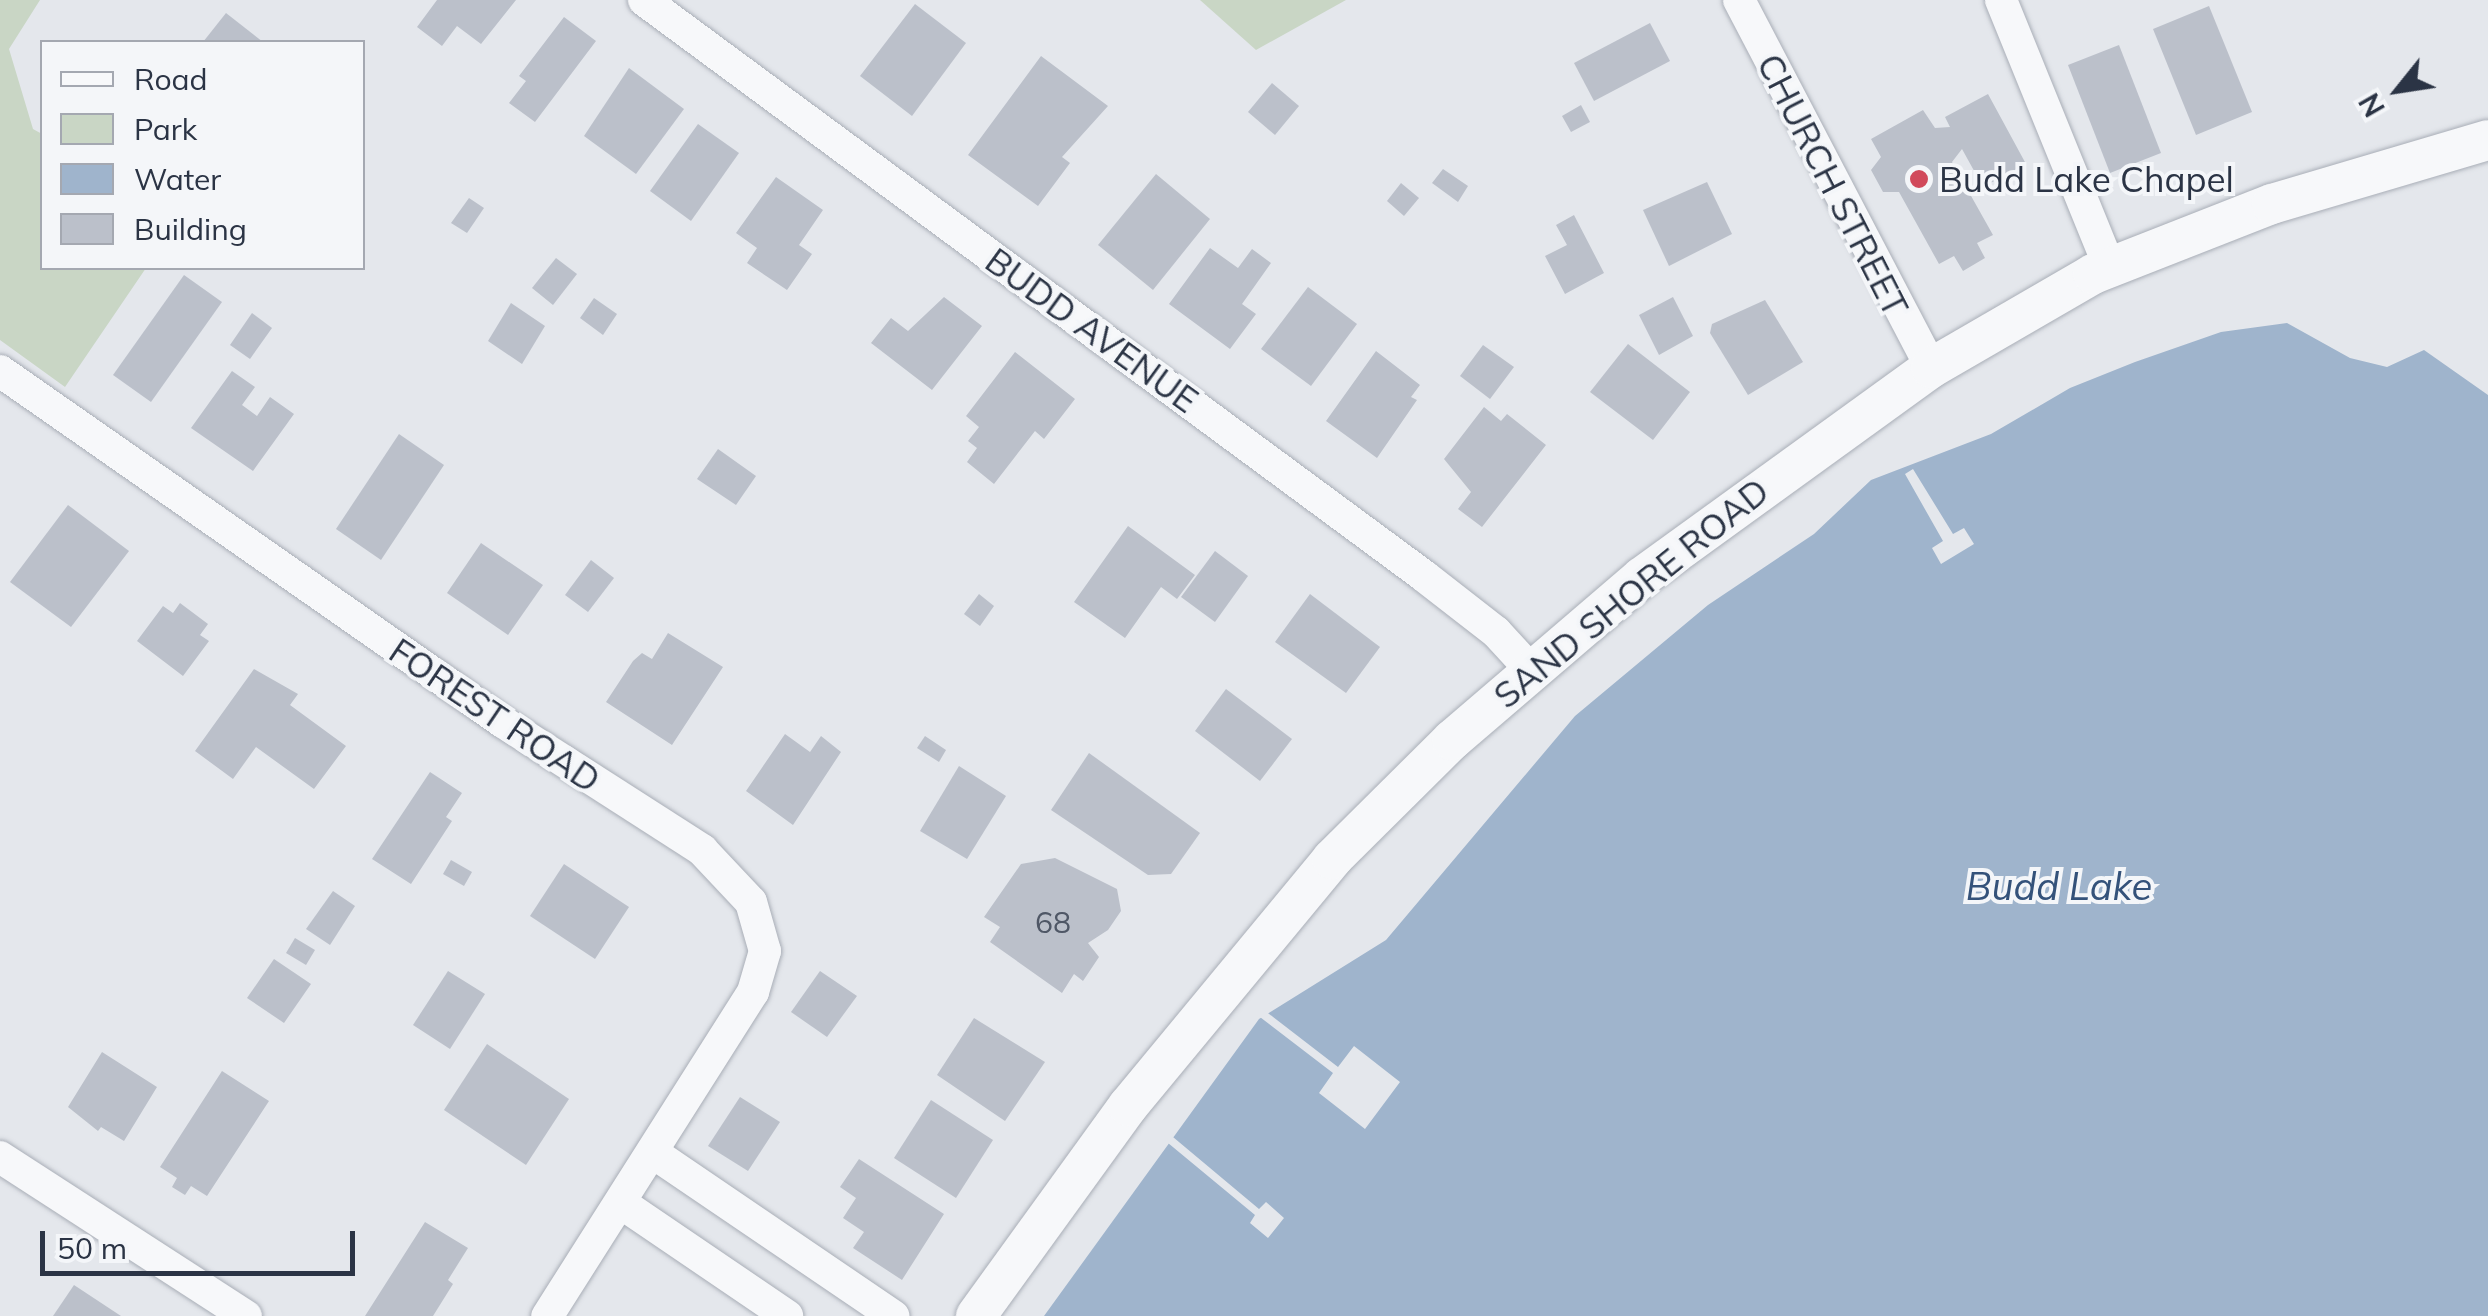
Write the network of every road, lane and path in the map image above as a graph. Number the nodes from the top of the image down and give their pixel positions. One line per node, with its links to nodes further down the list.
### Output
1 (644, 0): 8 (street, BUDD AVENUE)
2 (1738, 0): 6 (street, CHURCH STREET)
3 (2000, 0): 5 (street)
4 (2488, 140): 5 (street, SAND SHORE ROAD)
5 (2108, 266): 6 (street, SAND SHORE ROAD)
6 (1931, 368): 8 (street, SAND SHORE ROAD)
7 (0, 371): 9 (street, FOREST ROAD)
8 (1531, 670): 16 (street, SAND SHORE ROAD)
9 (652, 1152): 11 (street, FOREST ROAD); 15 (street)
10 (0, 1158): 12 (street)
11 (621, 1204): 13 (street, FOREST ROAD); 14 (street)
12 (246, 1316)
13 (548, 1316)
14 (787, 1316)
15 (893, 1316)
16 (976, 1316)

